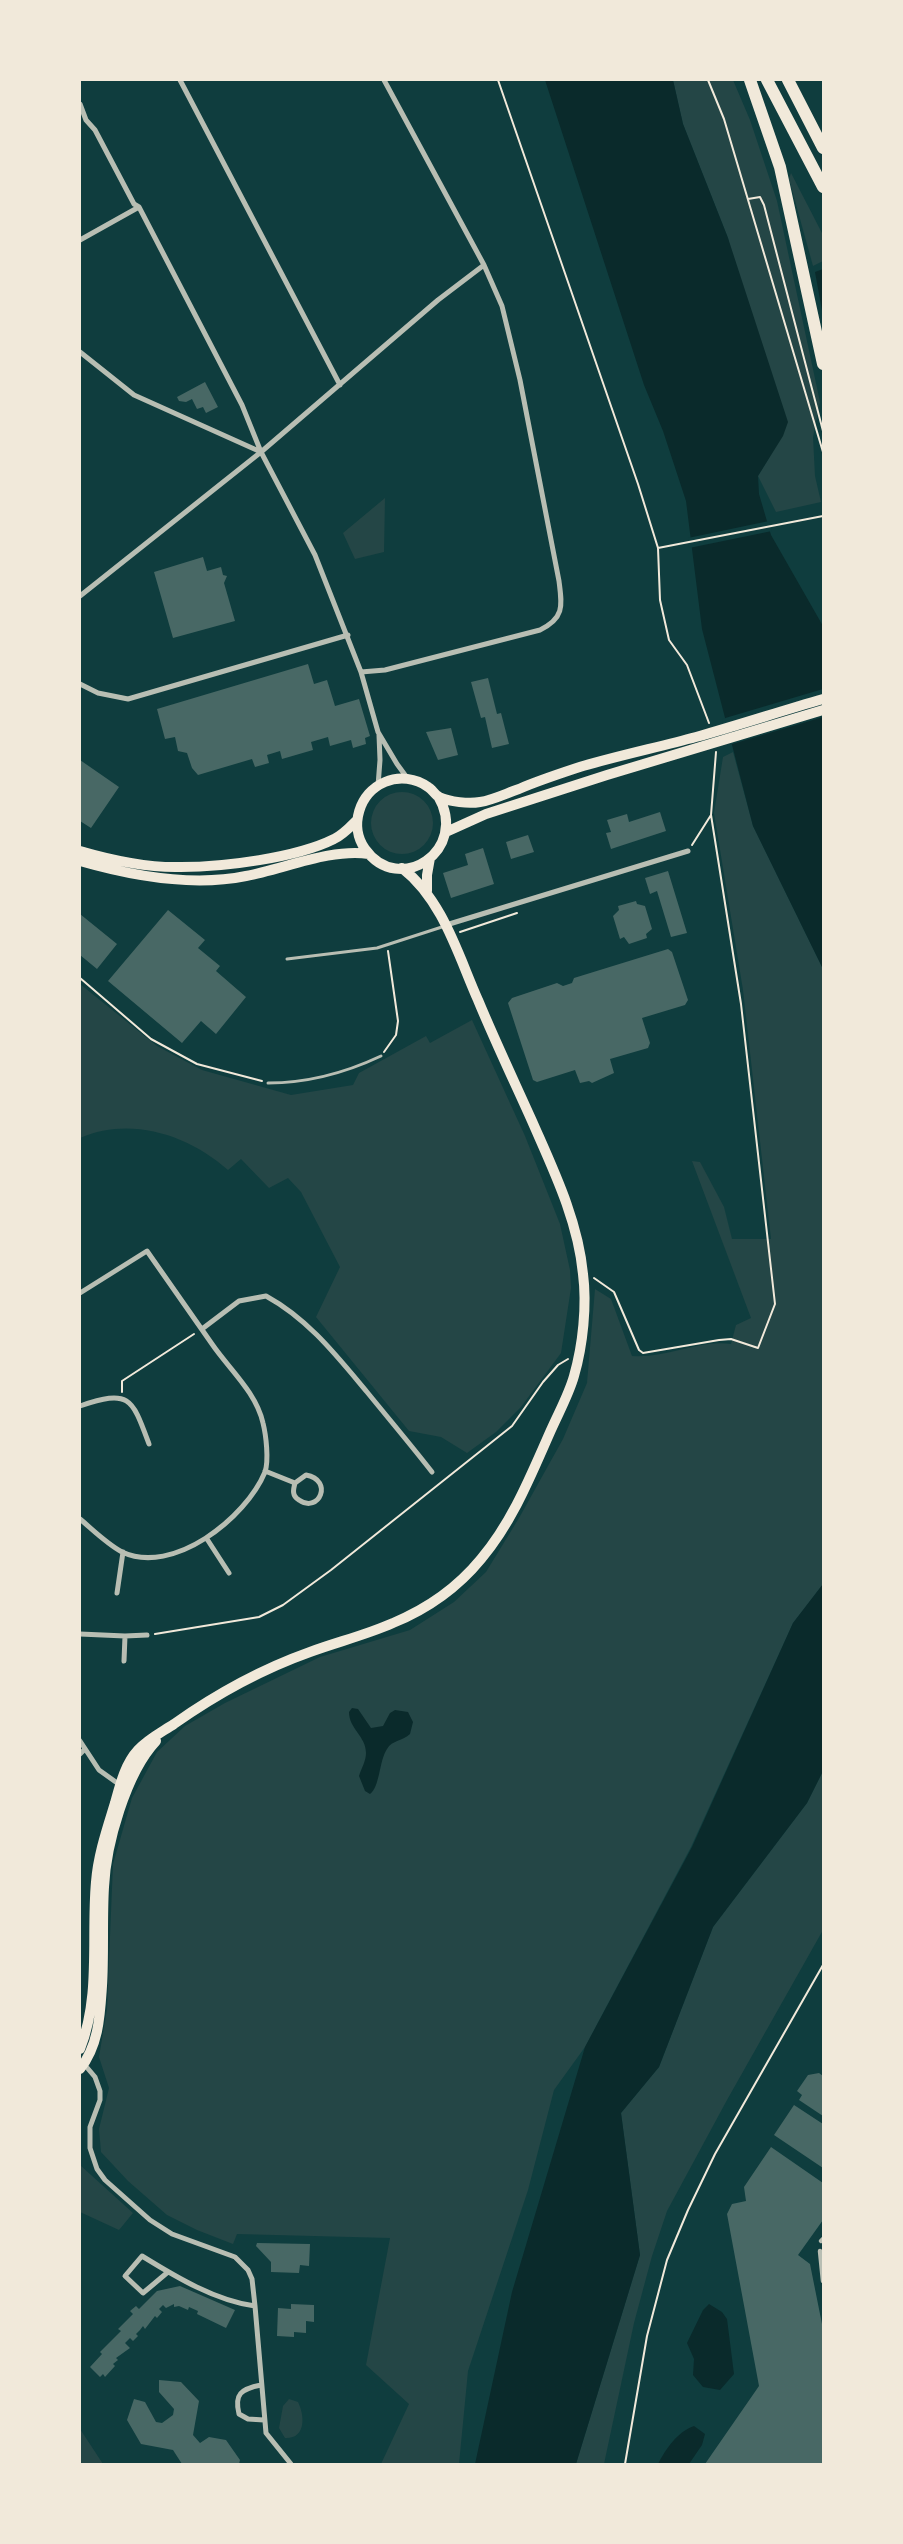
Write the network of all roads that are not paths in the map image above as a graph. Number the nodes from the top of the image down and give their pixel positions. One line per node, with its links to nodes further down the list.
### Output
1 (180, 80): 14 (street)
2 (384, 80): 11 (street)
3 (750, 80): 13 (highway)
4 (768, 80): 8 (highway)
5 (788, 80): 7 (highway)
6 (80, 104): 9 (street)
7 (823, 148)
8 (823, 187)
9 (139, 207): 10 (street); 15 (street)
10 (80, 240)
11 (484, 265): 14 (street); 18 (street)
12 (80, 352): 15 (street)
13 (823, 364)
14 (340, 385): 15 (street)
15 (261, 452): 16 (street); 17 (street)
16 (80, 596)
17 (348, 636): 18 (street); 19 (street)
18 (361, 672): 22 (street)
19 (80, 684)
20 (823, 699): 23 (main road)
21 (823, 710): 23 (main road)
22 (378, 732): 24 (street); 25 (street)
23 (700, 741): 26 (main road); 28 (main road)
24 (408, 779): 25 (main road); 26 (main road)
25 (378, 786): 27 (main road)
26 (438, 796): 28 (main road)
27 (357, 820): 29 (main road); 31 (main road)
28 (446, 832): 32 (main road)
29 (80, 851)
30 (688, 851): 36 (street)
31 (369, 854): 33 (main road); 34 (main road)
32 (430, 858): 34 (main road); 35 (main road)
33 (80, 861)
34 (402, 868): 35 (main road)
35 (428, 891): 36 (main road)
36 (447, 930): 37 (lane); 59 (main road)
37 (287, 959)
38 (382, 1056): 39 (lane)
39 (268, 1083)
40 (80, 1293): 41 (street)
41 (202, 1329): 44 (street); 45 (street)
42 (80, 1406): 43 (street)
43 (149, 1444)
44 (265, 1471): 46 (street); 48 (street)
45 (432, 1472)
46 (295, 1483): 46 (street)
47 (81, 1522): 49 (street)
48 (206, 1539): 49 (street); 50 (street)
49 (122, 1552): 51 (street)
50 (229, 1573)
51 (117, 1593)
52 (80, 1634): 54 (street)
53 (147, 1635): 54 (street)
54 (125, 1636): 55 (street)
55 (124, 1661)
56 (80, 1740): 57 (street)
57 (85, 1749): 58 (street); 59 (street)
58 (80, 1754)
59 (124, 1786): 60 (main road); 61 (main road)
60 (80, 2049)
61 (81, 2064): 65 (street)
62 (820, 2251): 64 (street)
63 (168, 2272): 63 (street); 65 (street)
64 (823, 2281)
65 (255, 2306): 66 (street)
66 (261, 2385): 67 (street); 67 (street)
67 (264, 2420): 68 (street)
68 (290, 2464)

